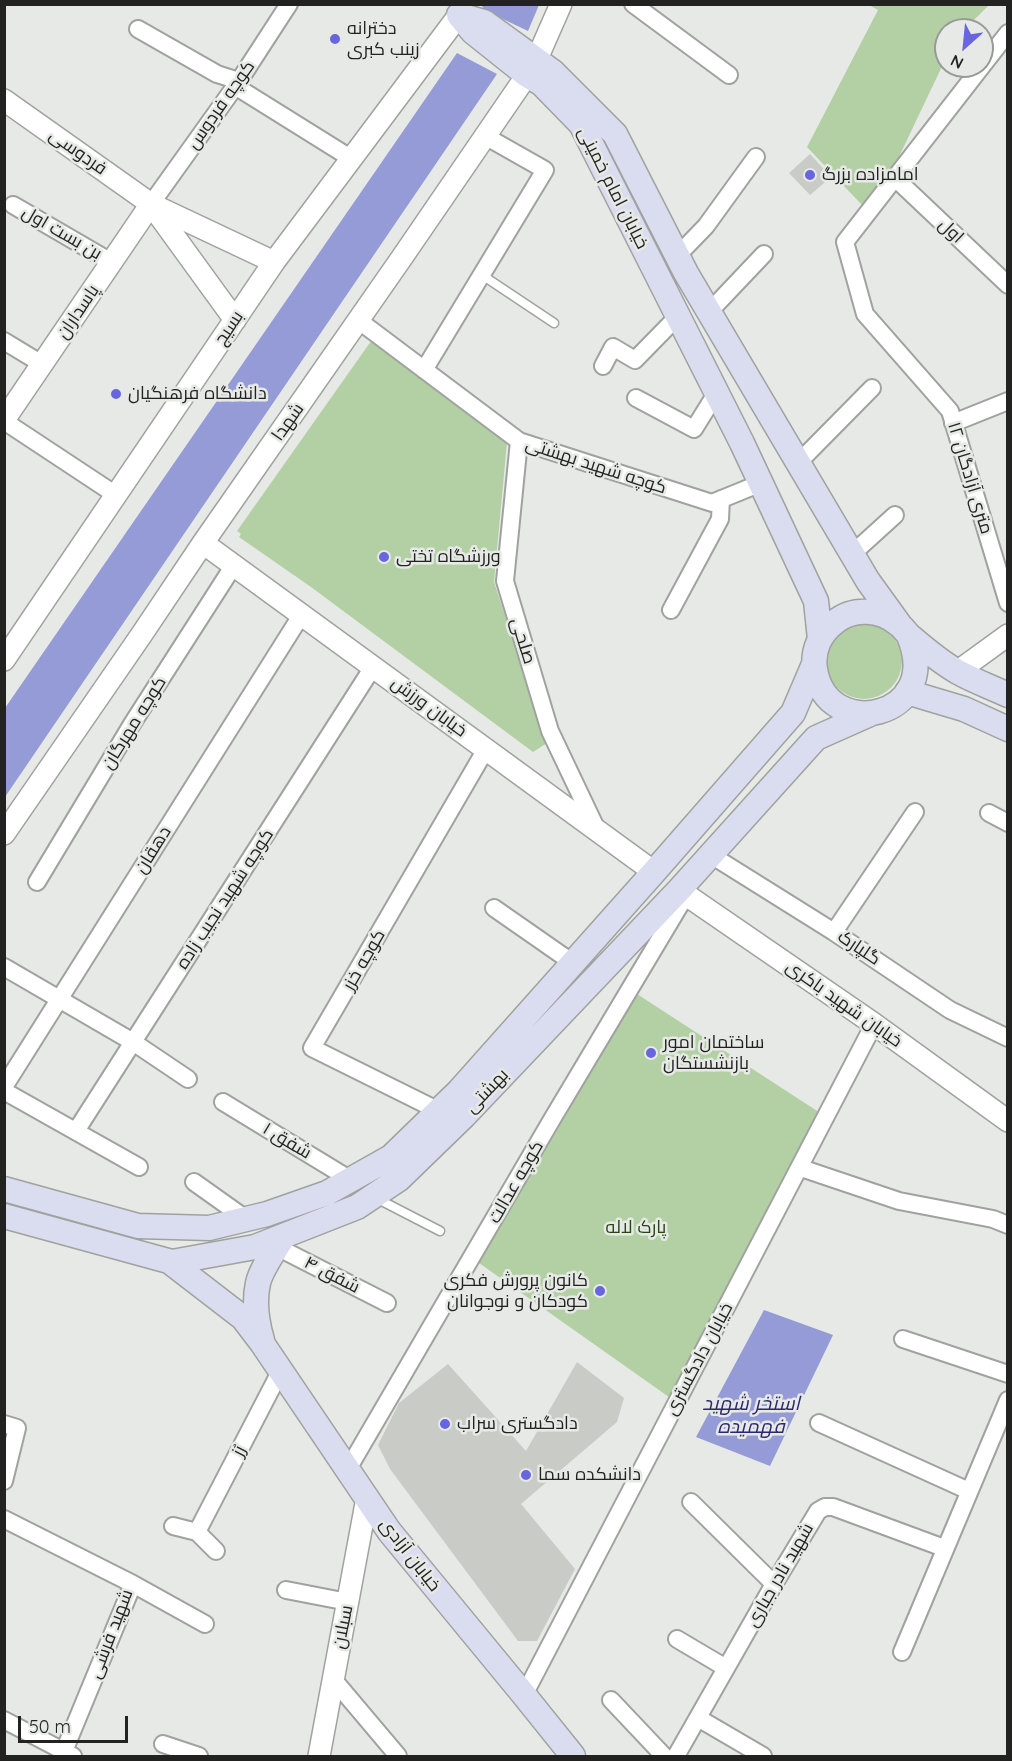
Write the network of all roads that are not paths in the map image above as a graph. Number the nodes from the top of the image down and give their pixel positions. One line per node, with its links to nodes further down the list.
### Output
1 (289, 4): 11 (street, کوچه فردوس)
2 (561, 4): 8 (street, شهدا)
3 (633, 4): 9 (street)
4 (455, 8): 8 (main road, خیابان امام خمینی); 15 (street, بسیج)
5 (138, 29): 11 (street)
6 (1008, 33): 7 (street)
7 (994, 51)
8 (531, 68): 13 (street, شهدا); 20 (main road, خیابان امام خمینی); 26 (main road, خیابان امام خمینی)
9 (729, 75)
10 (973, 78): 16 (street)
11 (237, 84): 15 (street); 17 (street, کوچه فردوس)
12 (4, 100): 17 (street, فردوسی)
13 (485, 136): 23 (street); 28 (street, شهدا)
14 (756, 157): 20 (street)
15 (352, 159): 22 (street, بسیج)
16 (895, 178): 24 (street, اول); 39 (street, ۱۲ متری آزادگان)
17 (151, 204): 21 (street, پاسداران); 22 (street); 27 (street)
18 (13, 205): 21 (street, بن بست اول)
19 (764, 254): 25 (street)
20 (677, 256): 25 (main road, خیابان امام خمینی)
21 (111, 262): 31 (street, پاسداران)
22 (274, 262): 27 (street, بسیج)
23 (482, 275): 29 (lane); 33 (street)
24 (1008, 285)
25 (709, 312): 41 (main road, خیابان امام خمینی)
26 (678, 316): 32 (street); 35 (main road, خیابان امام خمینی)
27 (235, 320): 43 (street, بسیج)
28 (358, 321): 33 (street, کوچه شهید بهشتی); 46 (street, شهدا)
29 (554, 323)
30 (4, 341): 31 (street)
31 (42, 364): 38 (street, پاسداران)
32 (603, 366)
33 (424, 370): 40 (street, کوچه شهید بهشتی)
34 (872, 388): 41 (street)
35 (717, 392): 36 (street); 42 (main road, خیابان امام خمینی)
36 (636, 398)
37 (1008, 401): 39 (street)
38 (4, 420): 43 (street)
39 (953, 423): 49 (street, ۱۲ متری آزادگان)
40 (519, 441): 44 (street, کوچه شهید بهشتی); 67 (street, صلحی)
41 (798, 463): 47 (main road, خیابان امام خمینی)
42 (760, 483): 44 (street, کوچه شهید بهشتی); 54 (main road, خیابان امام خمینی)
43 (116, 495): 55 (street, بسیج)
44 (721, 499): 50 (street)
45 (895, 515): 47 (street)
46 (203, 543): 48 (street, خیابان ورزش); 68 (street, شهدا)
47 (852, 555): 52 (main road, خیابان امام خمینی)
48 (234, 565): 51 (street, خیابان ورزش); 71 (street, کوچه مهرگان)
49 (1008, 603)
50 (671, 610)
51 (302, 614): 57 (street, خیابان ورزش); 77 (street, دهقان)
52 (904, 630): 54 (main road); 58 (main road, خیابان امام خمینی); 59 (main road)
53 (1008, 635): 58 (street)
54 (820, 639): 56 (main road)
55 (4, 660)
56 (814, 664): 61 (main road); 70 (main road, بهشتی)
57 (374, 667): 63 (street, خیابان ورزش); 80 (street, کوچه شهید نجیب زاده)
58 (957, 672): 60 (main road, خیابان امام خمینی)
59 (907, 692): 61 (main road); 62 (main road)
60 (1008, 695)
61 (870, 714): 69 (main road, بهشتی)
62 (1008, 729)
63 (486, 749): 67 (street, خیابان ورزش); 84 (street, کوچه خزر)
64 (915, 812): 74 (street)
65 (989, 813): 66 (street)
66 (1008, 823)
67 (597, 830): 70 (street, خیابان ورزش)
68 (4, 834)
69 (711, 855): 72 (main road, بهشتی); 74 (street, گلپارک)
70 (654, 872): 72 (main road); 75 (main road, بهشتی)
71 (37, 882)
72 (683, 893): 78 (street, خیابان شهید باکری); 92 (main road, بهشتی); 107 (street, کوچه عدالت)
73 (494, 908): 75 (street)
74 (834, 932): 79 (street, گلپارک)
75 (573, 963): 84 (main road, بهشتی)
76 (4, 967): 77 (street)
77 (60, 999): 80 (street); 82 (street, دهقان)
78 (874, 1024): 85 (street, خیابان شهید باکری); 126 (street, خیابان دادگستری)
79 (1008, 1038)
80 (133, 1042): 81 (street); 86 (street, کوچه شهید نجیب زاده)
81 (188, 1079)
82 (4, 1089): 86 (street)
83 (223, 1102): 89 (street, شفق ۱)
84 (439, 1111): 89 (main road, بهشتی)
85 (1008, 1121)
86 (76, 1131): 87 (street)
87 (139, 1167)
88 (804, 1169): 95 (street)
89 (351, 1180): 94 (main road, بهشتی)
90 (194, 1182): 94 (street)
91 (4, 1190): 94 (main road, بهشتی)
92 (373, 1196): 96 (lane); 97 (main road, بهشتی)
93 (5, 1217): 98 (main road, بهشتی)
94 (246, 1219)
95 (1008, 1225)
96 (440, 1231)
97 (280, 1242): 98 (main road, بهشتی); 99 (street, شفق ۴); 101 (main road)
98 (169, 1261): 101 (main road, خیابان آزادی)
99 (387, 1303)
100 (903, 1340): 103 (street)
101 (262, 1343): 102 (main road, خیابان آزادی)
102 (281, 1370): 107 (main road, خیابان آزادی); 114 (street, رُز)
103 (1008, 1374)
104 (1008, 1400): 109 (street)
105 (819, 1423): 109 (street)
106 (4, 1424): 108 (street)
107 (348, 1469): 110 (main road, خیابان آزادی)
108 (4, 1481)
109 (969, 1491): 115 (street)
110 (367, 1498): 120 (street, سبلان); 126 (main road, خیابان آزادی)
111 (691, 1502): 118 (street)
112 (4, 1519): 117 (street, شهید فرشی)
113 (173, 1526): 114 (street)
114 (197, 1532): 116 (street)
115 (944, 1548): 118 (street, شهید نادر جباری); 123 (street)
116 (216, 1551)
117 (133, 1584): 121 (street); 131 (street, شهید فرشی)
118 (774, 1584): 124 (street, شهید نادر جباری)
119 (286, 1590): 120 (street)
120 (348, 1602): 125 (street, سبلان)
121 (205, 1624)
122 (677, 1639): 124 (street)
123 (902, 1652)
124 (726, 1668): 128 (street, شهید نادر جباری)
125 (333, 1679): 133 (street, سبلان); 134 (street)
126 (524, 1695): 135 (main road, خیابان آزادی)
127 (611, 1700): 136 (street)
128 (698, 1718): 137 (street, شهید نادر جباری); 138 (street)
129 (4, 1720): 131 (street)
130 (163, 1744): 132 (street)
131 (67, 1754)
132 (199, 1756)
133 (319, 1756)
134 (398, 1756)
135 (573, 1756)
136 (664, 1756)
137 (676, 1756)
138 (763, 1756)

